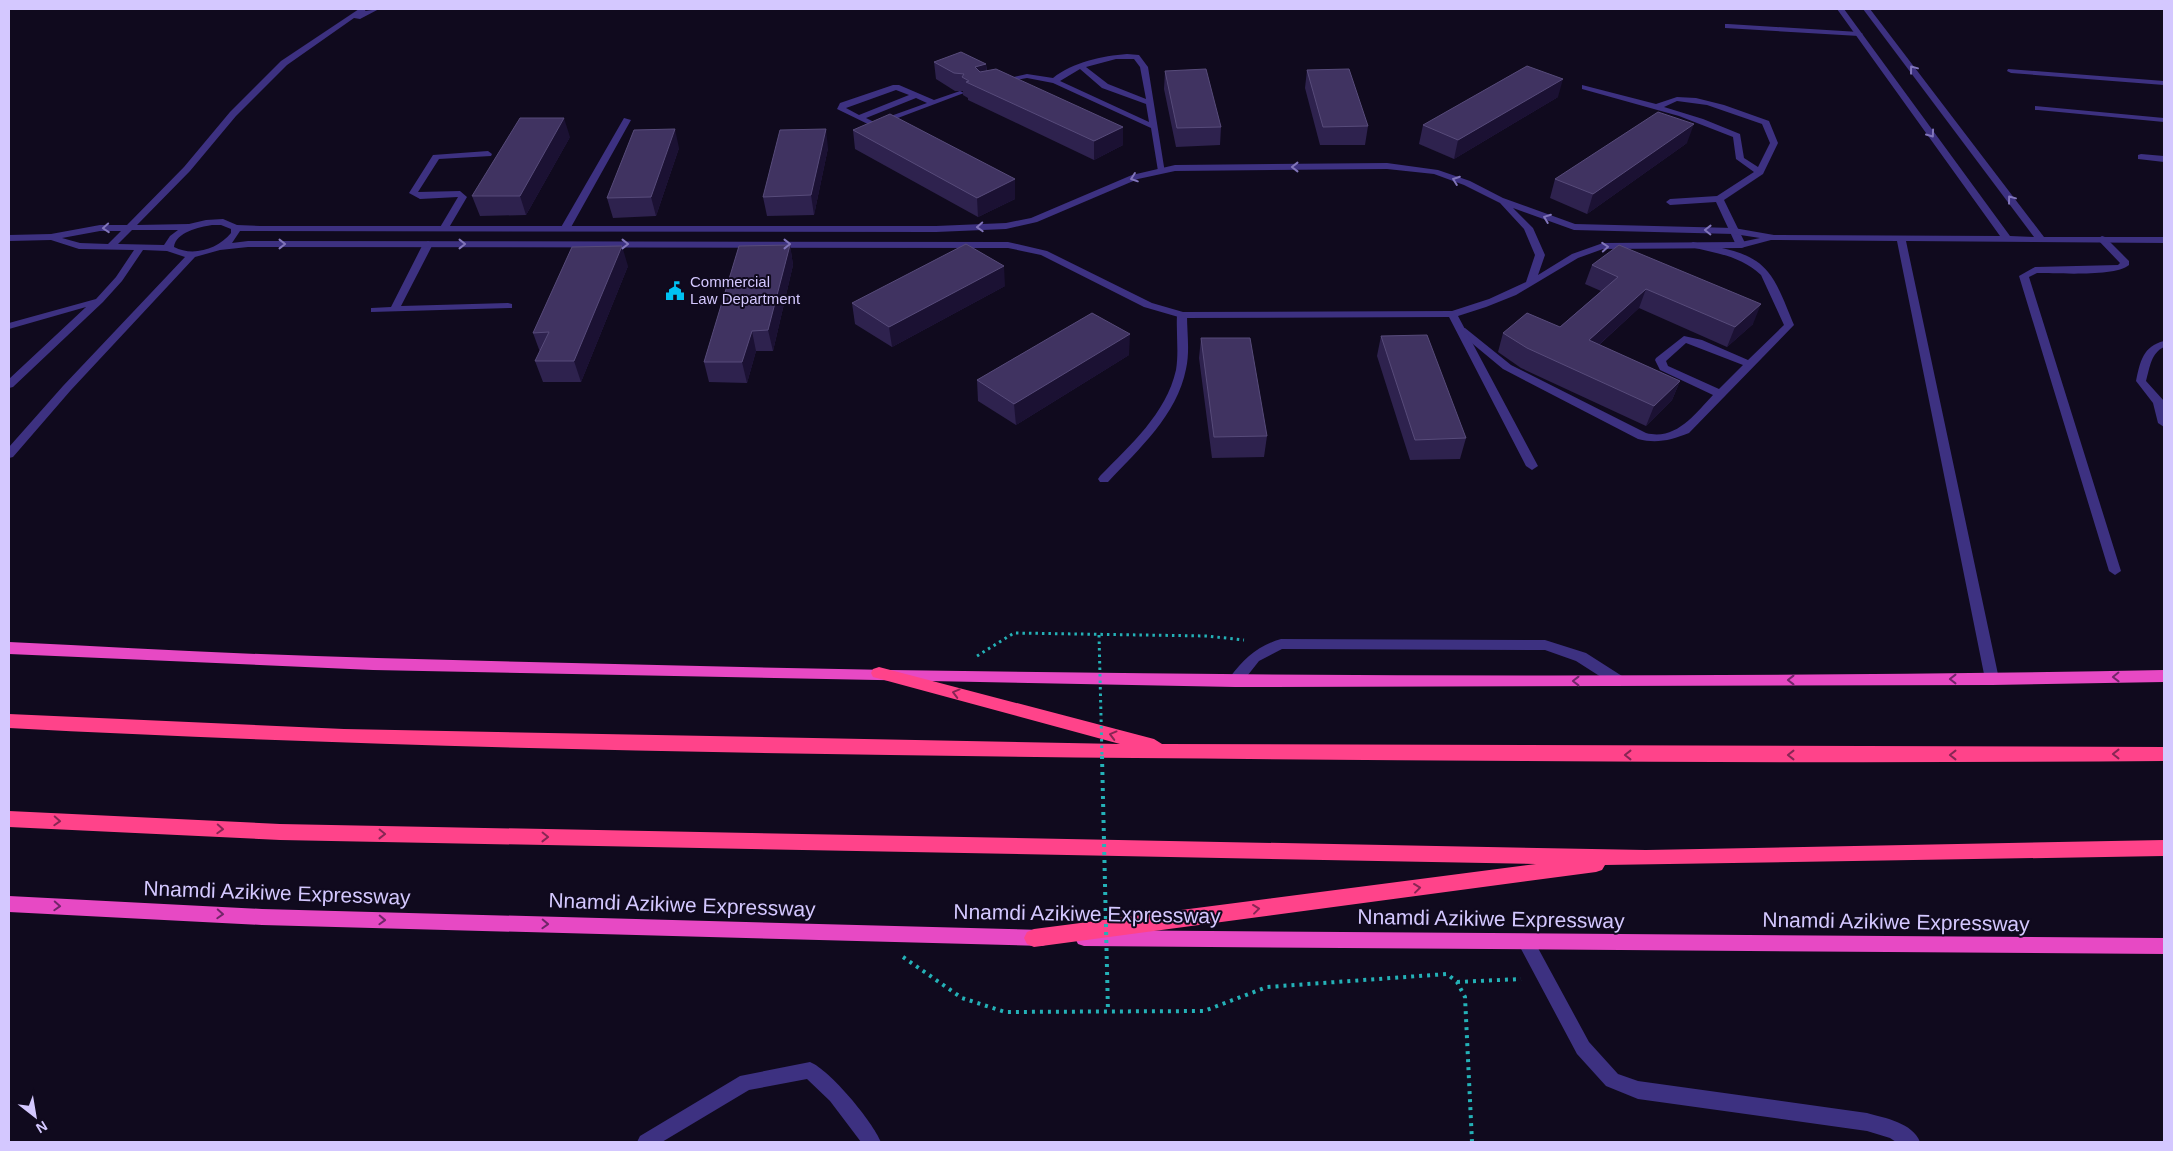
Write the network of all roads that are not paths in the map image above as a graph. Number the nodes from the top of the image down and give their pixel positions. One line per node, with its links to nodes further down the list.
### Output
1 (363, 9): 5 (street)
2 (375, 9): 5 (street)
3 (1841, 9): 7 (street)
4 (1867, 9): 44 (street, one-way to 4)
5 (343, 24): 32 (street)
6 (1728, 26): 7 (street)
7 (1859, 34): 43 (street, one-way to 43)
8 (1082, 67): 10 (street); 17 (street); 17 (street)
9 (2011, 71): 11 (street)
10 (1055, 81): 12 (street); 23 (street)
11 (2164, 83)
12 (991, 84)
13 (1585, 87): 18 (street)
14 (960, 94): 16 (street)
15 (917, 95): 16 (street); 20 (street); 20 (street)
16 (934, 103): 20 (street)
17 (1150, 103): 23 (street)
18 (1655, 107): 28 (street); 28 (street)
19 (2038, 108): 22 (street)
20 (858, 118)
21 (627, 120): 36 (street)
22 (2164, 120)
23 (1154, 127): 27 (street)
24 (488, 154): 35 (street)
25 (2140, 157): 26 (street)
26 (2164, 159)
27 (1162, 171): 30 (street, one-way to 27); 36 (street, one-way to 36)
28 (1760, 172): 29 (street)
29 (1719, 199): 31 (street); 38 (street)
30 (1500, 200): 38 (street, one-way to 30); 56 (street)
31 (1670, 202)
32 (130, 226): 33 (street); 39 (street, one-way to 39); 51 (street)
33 (189, 227): 34 (street); 53 (street)
34 (235, 228): 37 (street); 54 (street)
35 (444, 229): 36 (street); 37 (street)
36 (565, 229)
37 (260, 230): 47 (street)
38 (1734, 231): 41 (street); 49 (street)
39 (52, 237): 40 (street); 51 (street)
40 (9, 238)
41 (1774, 238): 42 (street); 49 (street)
42 (1901, 238): 43 (street); 78 (street)
43 (2006, 238): 44 (street)
44 (2040, 238): 45 (street)
45 (2102, 239): 46 (street); 74 (street)
46 (2164, 240)
47 (248, 244): 48 (street, one-way to 48); 54 (street)
48 (428, 244): 59 (street); 62 (street, one-way to 62)
49 (1741, 245): 50 (street)
50 (1693, 246): 56 (street, one-way to 50); 66 (street)
51 (109, 248): 52 (street)
52 (140, 248): 53 (street); 57 (street)
53 (169, 248): 55 (street)
54 (216, 248): 55 (street)
55 (193, 254): 71 (street)
56 (1531, 283): 61 (street)
57 (100, 300): 63 (street); 67 (street)
58 (508, 306): 59 (street)
59 (395, 309): 60 (street)
60 (375, 310)
61 (1452, 314): 62 (street); 64 (street)
62 (1182, 315): 73 (street)
63 (9, 326)
64 (1461, 330): 68 (street); 72 (street)
65 (2164, 344): 69 (street)
66 (1749, 364): 68 (street); 68 (street)
67 (9, 384)
68 (1720, 394)
69 (2161, 404): 70 (street)
70 (2164, 423)
71 (9, 454)
72 (1532, 466)
73 (1104, 479)
74 (2115, 571)
75 (9, 648): 76 (highway)
76 (879, 673): 80 (highway); 82 (highway, one-way to 76)
77 (2164, 676): 78 (highway, one-way to 78)
78 (1992, 679): 79 (highway, one-way to 79)
79 (1617, 680): 80 (highway, one-way to 80); 80 (street)
80 (1235, 682)
81 (9, 721): 82 (highway)
82 (1177, 752): 83 (highway, one-way to 82)
83 (2164, 754)
84 (9, 819): 86 (highway, one-way to 86)
85 (2160, 849): 86 (highway)
86 (1646, 858): 88 (highway, one-way to 86)
87 (9, 904): 88 (highway, Nnamdi Azikiwe Expressway, one-way to 88)
88 (1034, 938): 89 (highway, Nnamdi Azikiwe Expressway)
89 (1526, 942): 90 (highway, Nnamdi Azikiwe Expressway); 93 (street)
90 (2164, 946)
91 (646, 1142): 92 (street)
92 (872, 1142)
93 (1911, 1142)

